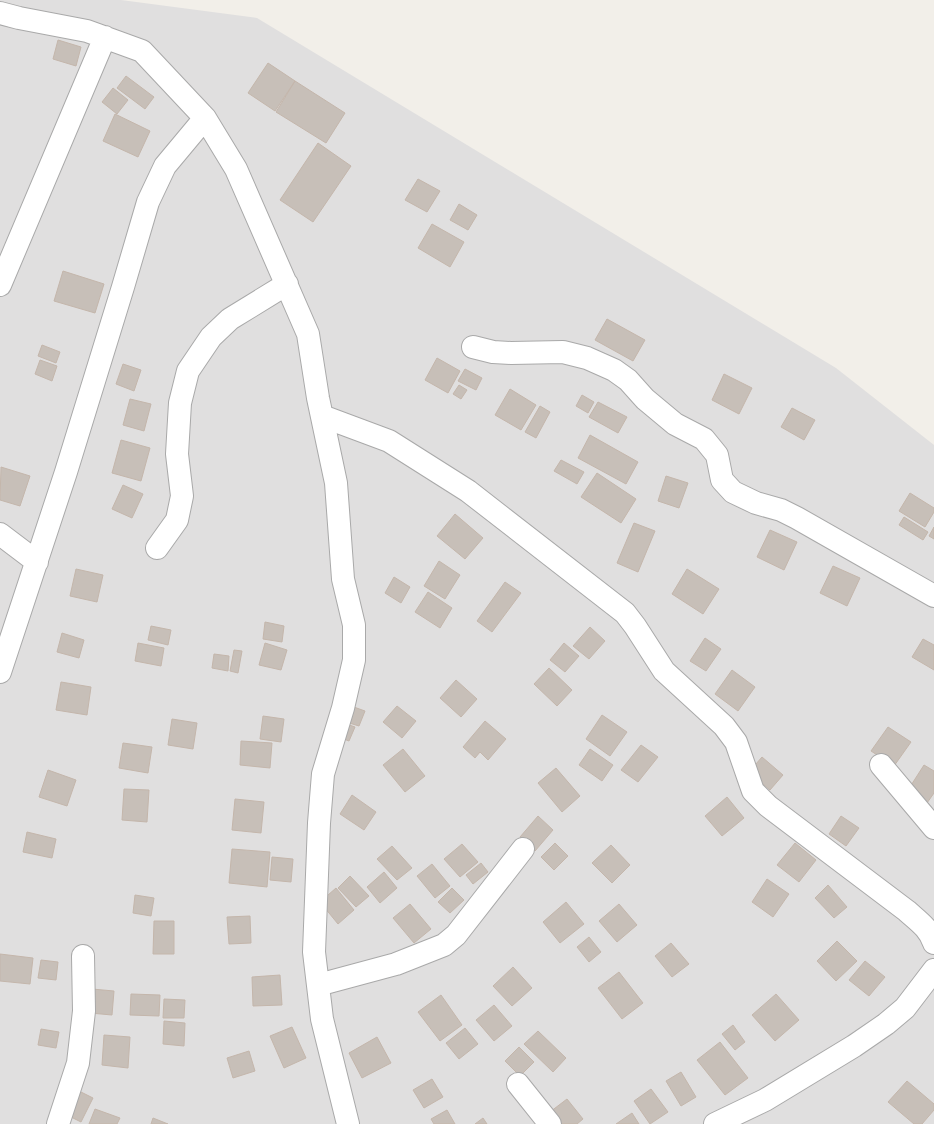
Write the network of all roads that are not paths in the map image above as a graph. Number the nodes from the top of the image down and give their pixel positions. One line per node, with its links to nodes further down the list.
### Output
1 (0, 13): 2 (street)
2 (105, 37): 3 (street); 5 (street)
3 (205, 118): 4 (street); 10 (street)
4 (287, 284): 7 (street); 9 (street)
5 (0, 285)
6 (473, 347): 11 (street)
7 (322, 416): 16 (street); 19 (street)
8 (0, 534): 10 (street)
9 (157, 548)
10 (37, 562): 12 (street)
11 (934, 596)
12 (0, 672)
13 (881, 765): 14 (street)
14 (934, 828)
15 (523, 849): 19 (street)
16 (934, 942)
17 (83, 956): 21 (street)
18 (934, 967): 24 (street)
19 (318, 985): 22 (street)
20 (518, 1084): 23 (street)
21 (58, 1124)
22 (348, 1124)
23 (550, 1124)
24 (715, 1124)

